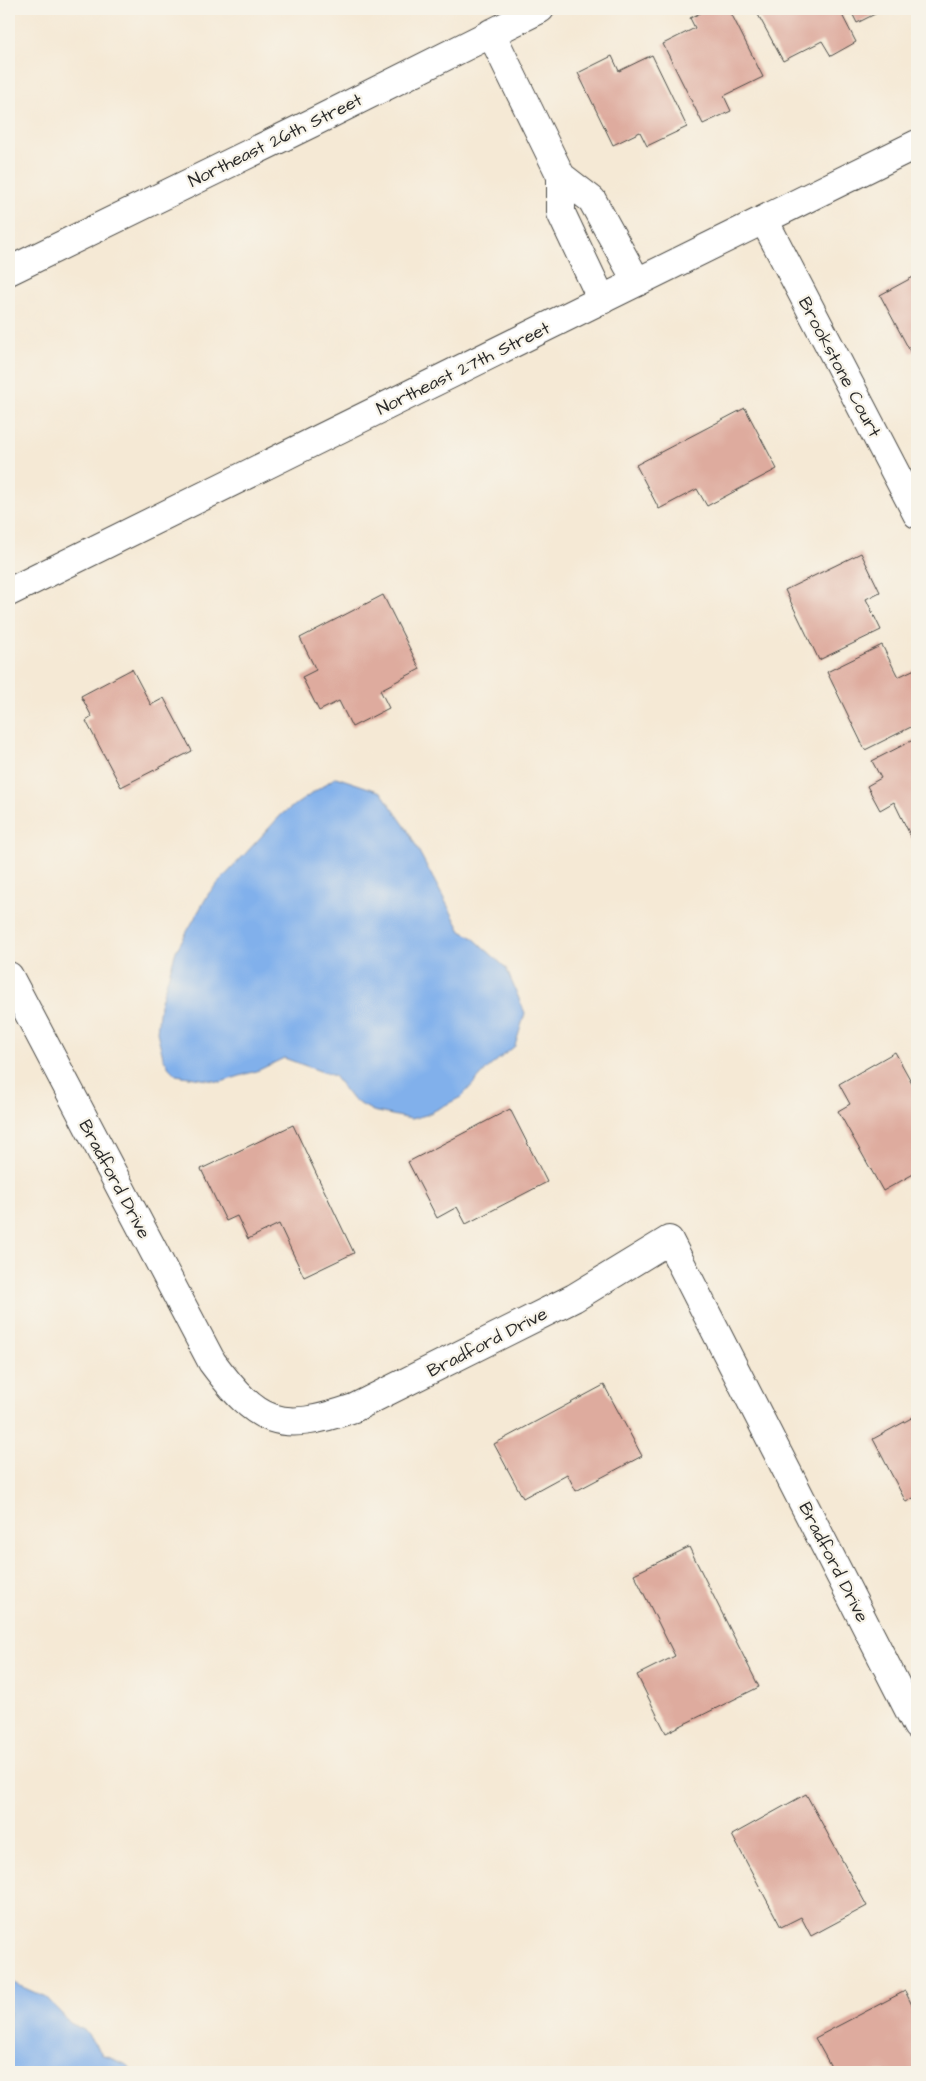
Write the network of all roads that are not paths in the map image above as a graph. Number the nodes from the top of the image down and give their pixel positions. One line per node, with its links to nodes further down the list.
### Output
1 (540, 9): 2 (street, Northeast 26th Street)
2 (492, 32): 4 (street); 6 (street, Northeast 26th Street)
3 (917, 144): 5 (street, Northeast 27th Street)
4 (561, 176): 7 (street); 8 (street)
5 (764, 220): 7 (street, Northeast 27th Street); 9 (street, Brookstone Court)
6 (9, 271)
7 (637, 282): 8 (street, Northeast 27th Street)
8 (602, 300): 10 (street, Northeast 27th Street)
9 (917, 514)
10 (9, 592)
11 (9, 976): 12 (street, Bradford Drive)
12 (917, 1726)

